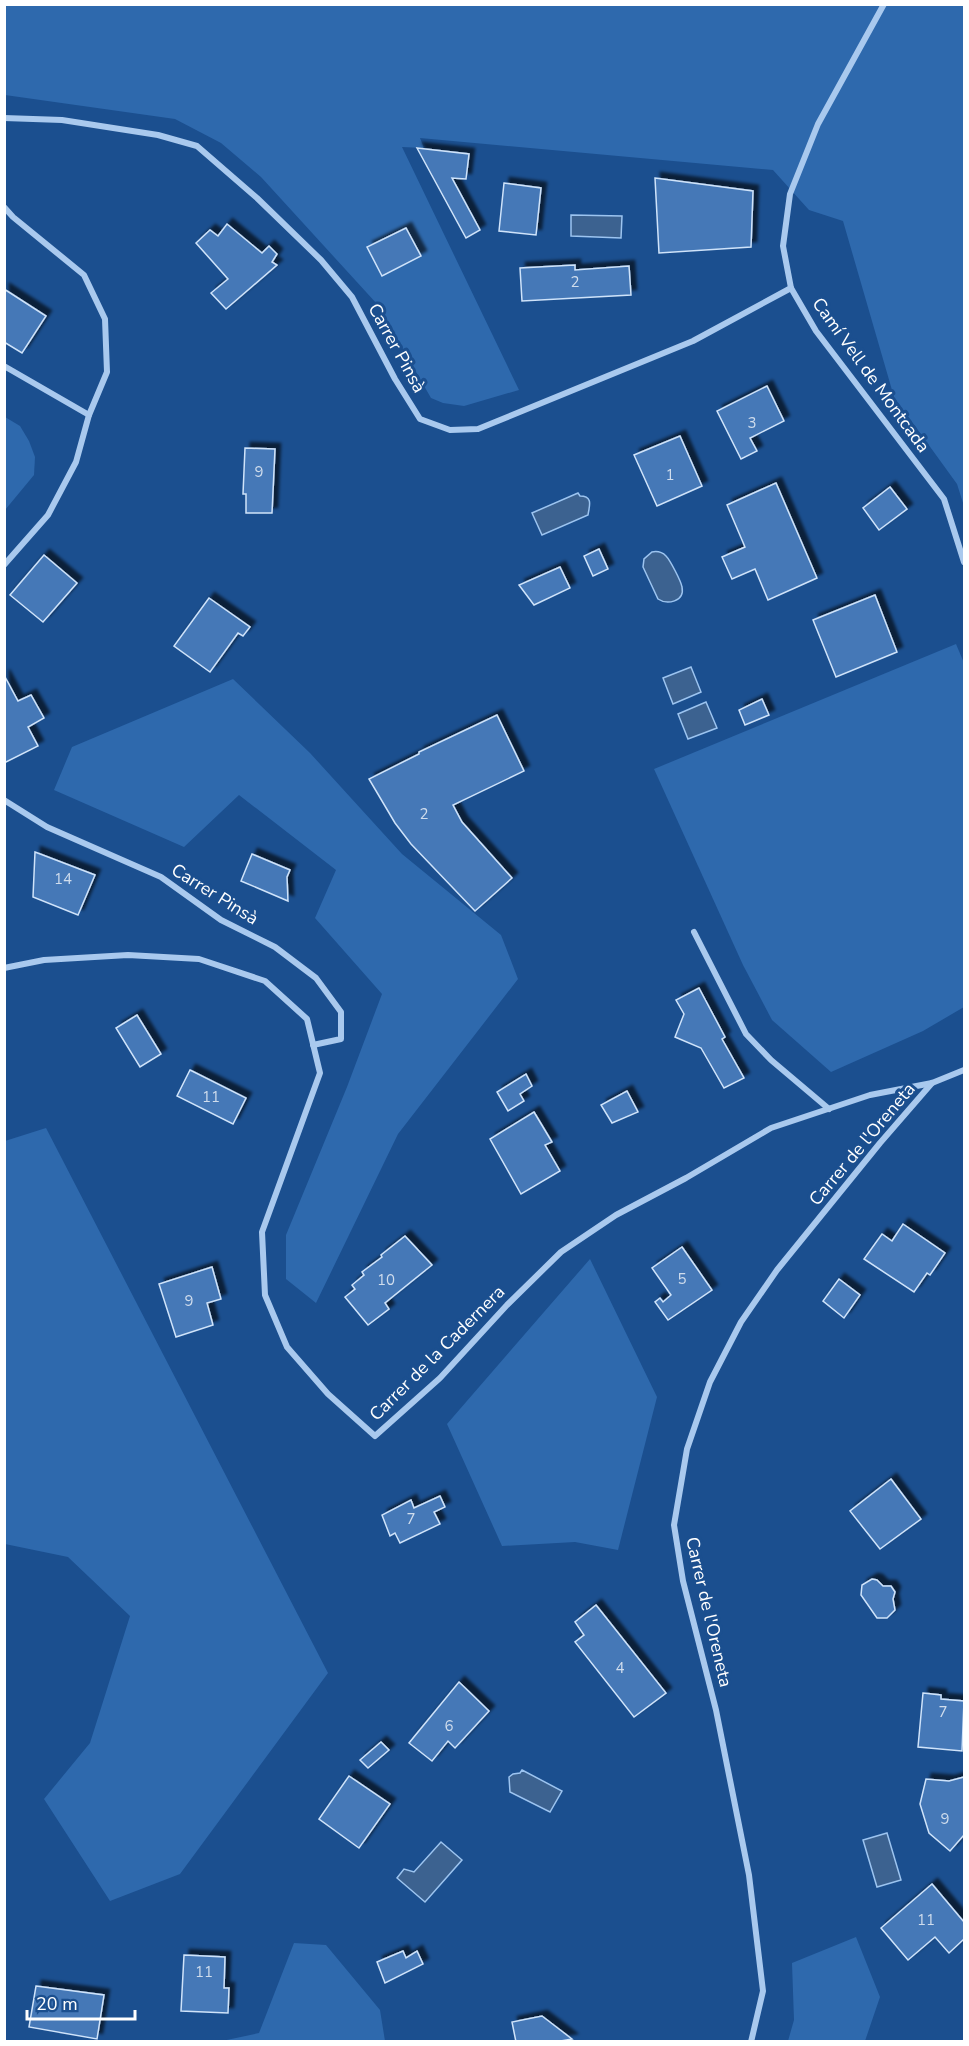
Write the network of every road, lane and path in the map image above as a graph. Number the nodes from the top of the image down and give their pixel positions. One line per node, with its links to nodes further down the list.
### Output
1 (884, 4): 4 (street, Camí Vell de Montcada)
2 (4, 118): 4 (street, Carrer Pinsà)
3 (4, 207): 6 (street)
4 (791, 288): 7 (street, Camí Vell de Montcada)
5 (4, 366): 6 (street)
6 (89, 415): 8 (street)
7 (964, 561)
8 (4, 565)
9 (4, 800): 12 (street, Carrer Pinsà)
10 (694, 932): 15 (street)
11 (4, 968): 12 (street, Carrer de la Cadernera)
12 (313, 1045): 15 (street, Carrer de la Cadernera)
13 (964, 1070): 14 (street, Carrer de la Cadernera)
14 (932, 1083): 15 (street, Carrer de la Cadernera); 16 (street, Carrer de l'Oreneta)
15 (829, 1109)
16 (751, 2042)

